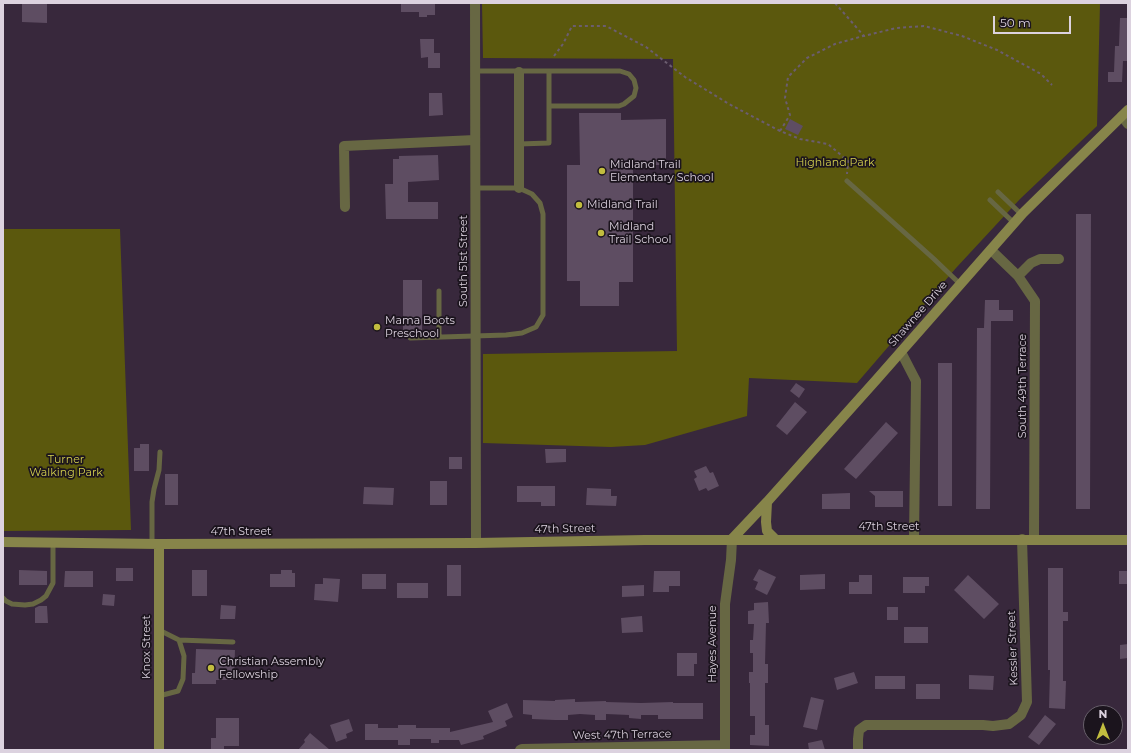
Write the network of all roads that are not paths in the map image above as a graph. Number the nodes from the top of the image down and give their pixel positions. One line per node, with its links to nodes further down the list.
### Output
1 (475, 3): 2 (street, South 51st Street)
2 (475, 71): 3 (lane); 7 (street, South 51st Street)
3 (519, 72): 4 (lane); 8 (street)
4 (549, 72): 5 (lane); 5 (lane)
5 (549, 106): 8 (lane)
6 (1126, 117): 15 (main road, Shawnee Drive)
7 (475, 140): 10 (street, South 51st Street); 14 (street)
8 (519, 144): 11 (street)
9 (847, 181): 20 (lane)
10 (476, 188): 11 (lane); 22 (street, South 51st Street)
11 (519, 188): 22 (lane)
12 (998, 192): 15 (lane)
13 (990, 200): 16 (lane)
14 (345, 207)
15 (1022, 215): 16 (main road, Shawnee Drive)
16 (1014, 223): 17 (main road, Shawnee Drive)
17 (991, 250): 19 (street, South 49th Terrace); 20 (main road, Shawnee Drive)
18 (1059, 259): 19 (street)
19 (1018, 276): 31 (street, South 49th Terrace)
20 (960, 284): 25 (main road, Shawnee Drive)
21 (439, 291): 23 (lane)
22 (476, 336): 23 (lane); 36 (street, South 51st Street)
23 (439, 337): 24 (lane)
24 (410, 338)
25 (901, 352): 27 (main road, Shawnee Drive); 29 (street)
26 (160, 452): 37 (lane)
27 (767, 502): 28 (main road, Shawnee Drive); 32 (main road)
28 (732, 539): 32 (main road, 47th Street); 36 (main road, 47th Street); 43 (street, Hayes Avenue)
29 (914, 539): 30 (main road, 47th Street); 32 (main road, 47th Street)
30 (1022, 539): 31 (main road, 47th Street); 46 (street, Kessler Street)
31 (1034, 539): 33 (main road, 47th Street)
32 (776, 540)
33 (1128, 540)
34 (3, 542): 35 (main road, 47th Street)
35 (53, 543): 37 (main road, 47th Street); 38 (lane)
36 (476, 543): 37 (main road, 47th Street)
37 (156, 544): 39 (main road, Knox Street)
38 (3, 598)
39 (159, 630): 40 (lane); 42 (main road, Knox Street)
40 (179, 640): 41 (lane); 42 (lane)
41 (233, 642)
42 (159, 696): 44 (main road, Knox Street)
43 (725, 747): 45 (street, West 47th Terrace)
44 (159, 750)
45 (520, 750)
46 (858, 750)

